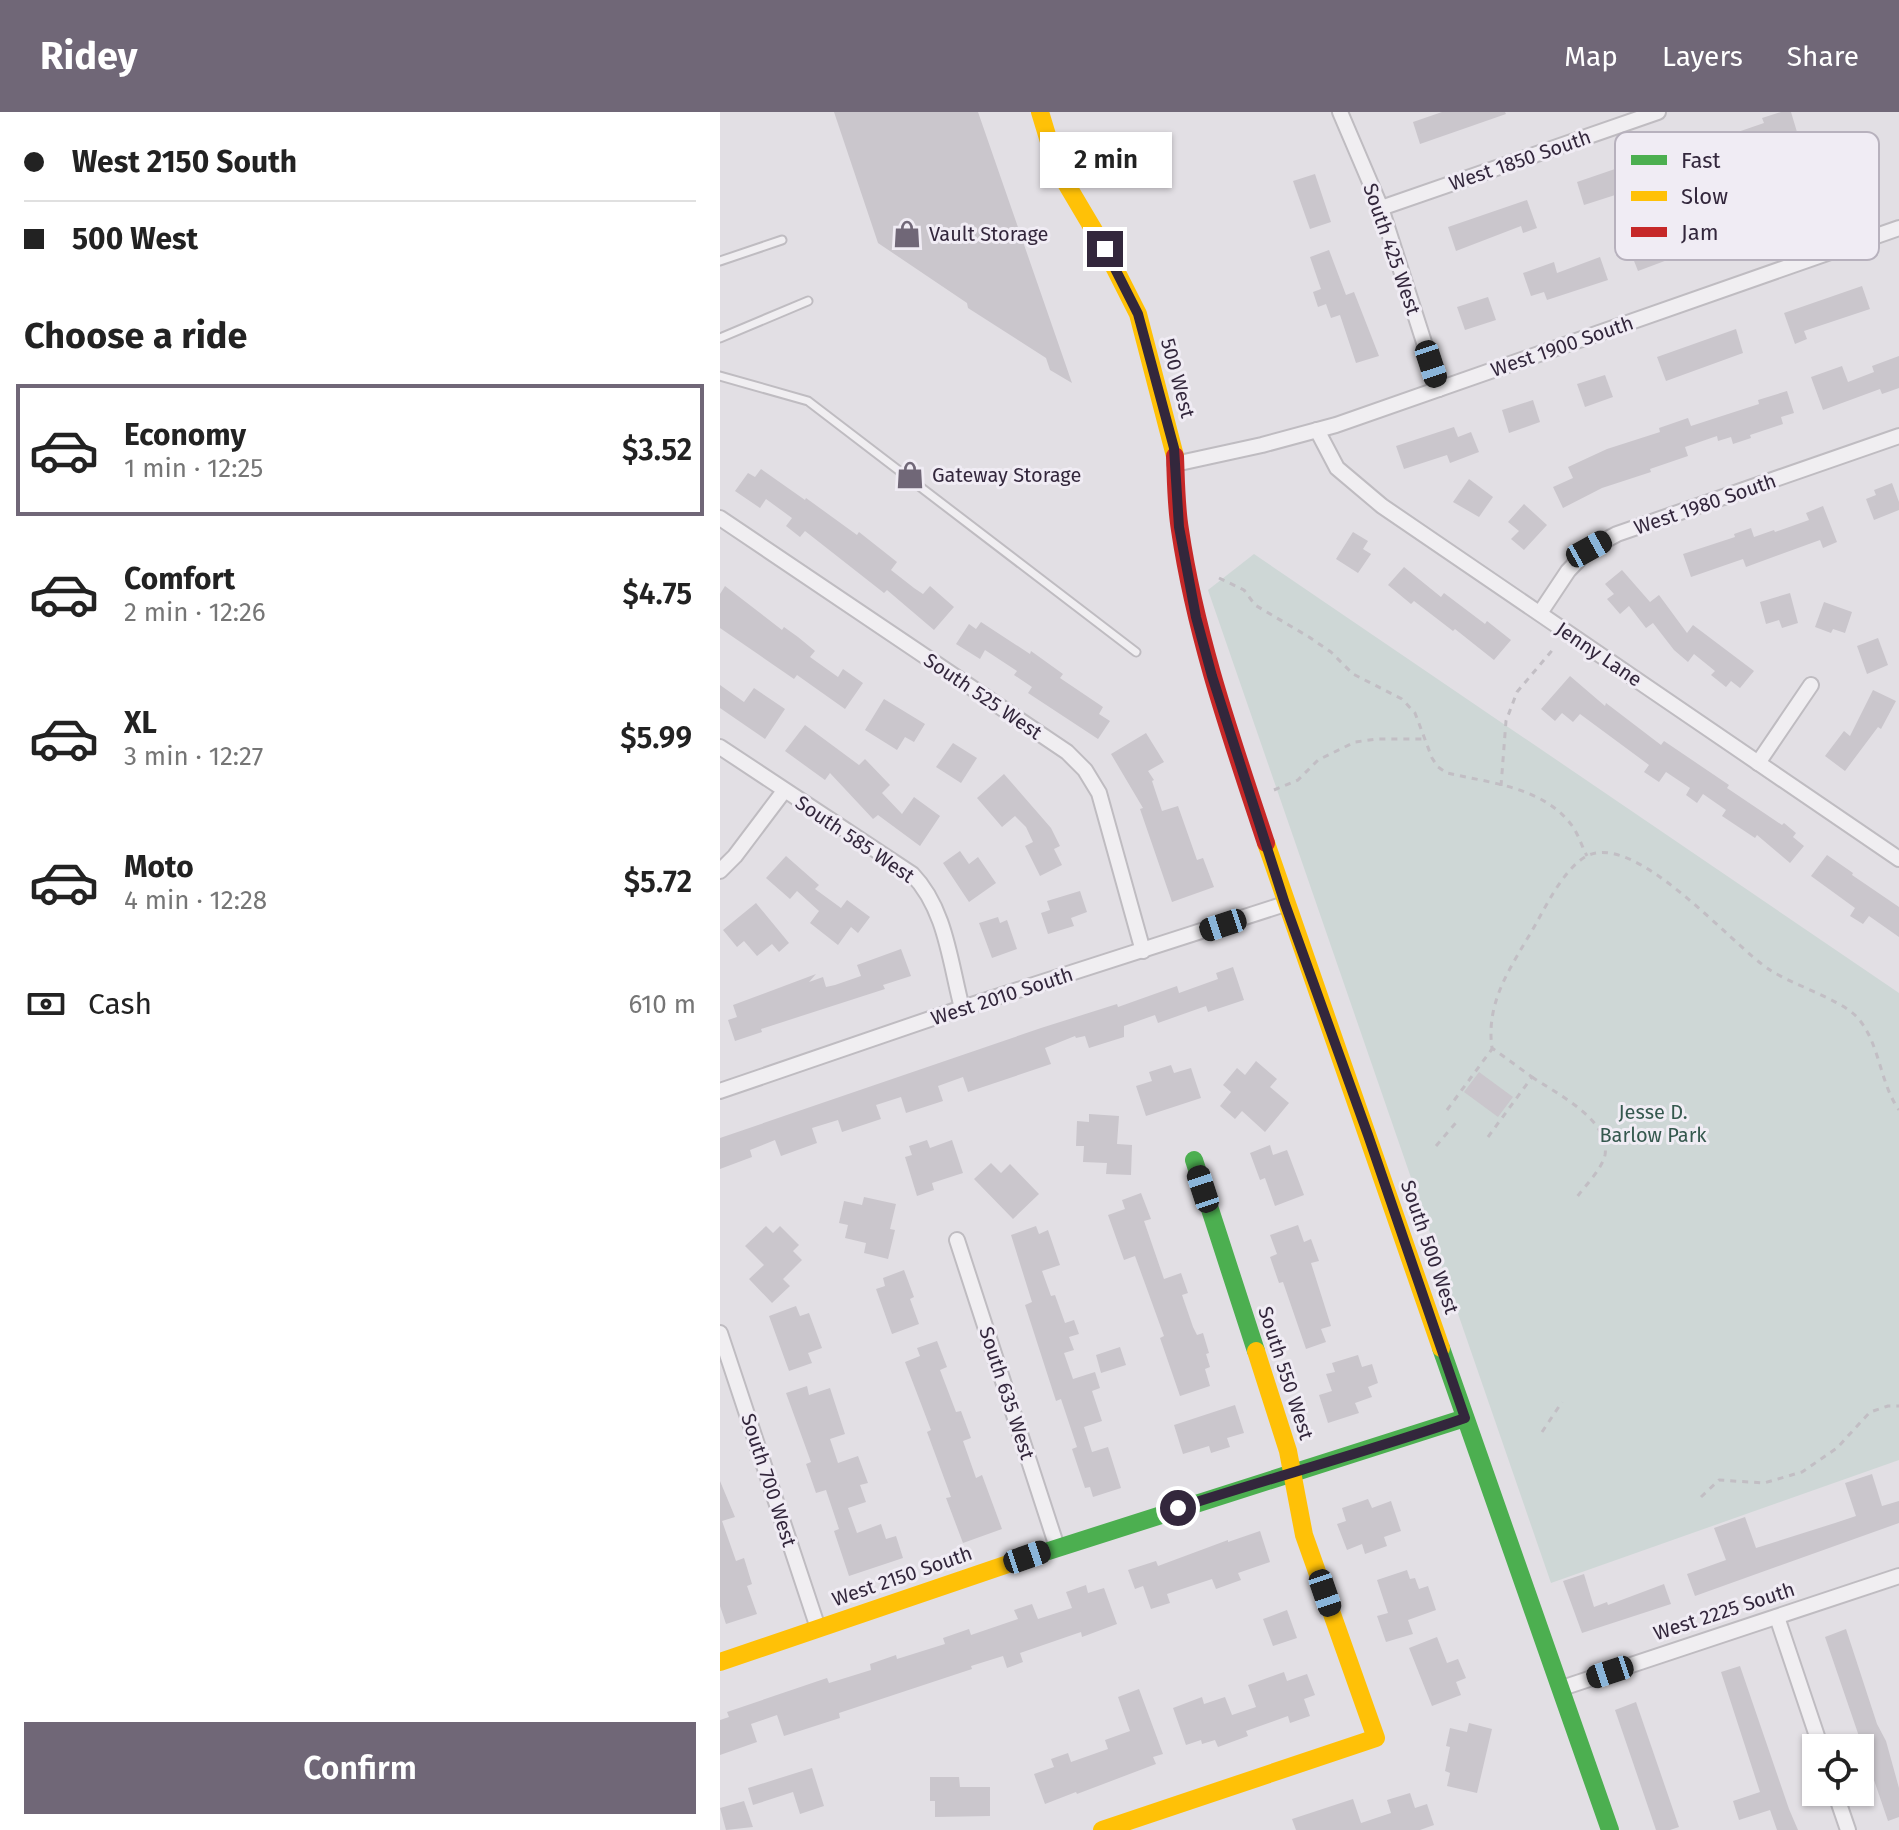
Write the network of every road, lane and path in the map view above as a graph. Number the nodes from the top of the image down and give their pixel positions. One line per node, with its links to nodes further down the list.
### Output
1 (1040, 112): 16 (street, 500 West)
2 (1340, 112): 4 (street, South 425 West)
3 (1658, 112): 4 (street, West 1850 South)
4 (1381, 208): 13 (street, South 425 West)
5 (1899, 228): 6 (street, West 1900 South)
6 (1879, 235)
7 (782, 240): 9 (lane)
8 (1808, 260): 13 (street, West 1900 South)
9 (720, 261)
10 (808, 301): 11 (lane)
11 (720, 338)
12 (720, 376): 21 (lane)
13 (1439, 389): 14 (street, West 1900 South)
14 (1317, 430): 16 (street, West 1900 South); 19 (street, Jenny Lane)
15 (1899, 436): 19 (street, West 1980 South)
16 (1175, 464): 22 (street, 500 West)
17 (720, 518): 34 (street, South 525 West)
18 (1219, 578): 24 (path)
19 (1540, 613): 26 (street, Jenny Lane)
20 (1555, 647): 27 (path)
21 (1136, 652)
22 (1212, 676): 33 (street, South 500 West)
23 (1811, 685): 26 (street)
24 (1425, 739): 27 (path); 28 (path)
25 (720, 747): 29 (street, South 585 West)
26 (1758, 763): 31 (street, Jenny Lane)
27 (1501, 786): 30 (path)
28 (1274, 790)
29 (784, 791): 32 (street); 35 (street, South 585 West)
30 (1587, 856): 36 (path); 40 (path)
31 (1899, 859)
32 (720, 871)
33 (1285, 904): 34 (street, West 2010 South); 50 (street, South 500 West)
34 (1143, 951): 35 (street, West 2010 South)
35 (962, 1008): 38 (street, West 2010 South)
36 (1492, 1048): 37 (path); 39 (path)
37 (1532, 1077): 42 (path); 45 (path)
38 (720, 1091)
39 (1447, 1110)
40 (1899, 1110)
41 (1459, 1119): 43 (path)
42 (1488, 1137)
43 (1436, 1146)
44 (1194, 1160): 52 (street, South 550 West)
45 (1577, 1197)
46 (957, 1240): 54 (street, South 635 West)
47 (720, 1333): 57 (street, South 700 West)
48 (1562, 1402): 51 (path)
49 (1899, 1406): 53 (path)
50 (1465, 1418): 52 (street, West 2150 South); 59 (street, South 500 West)
51 (1542, 1432)
52 (1294, 1470): 54 (street, West 2150 South); 62 (street, South 550 West)
53 (1701, 1497)
54 (1057, 1547): 57 (street, West 2150 South)
55 (1899, 1576): 56 (street, West 2225 South)
56 (1777, 1617): 59 (street, West 2225 South); 60 (street)
57 (818, 1628): 58 (street, West 2150 South)
58 (720, 1662)
59 (1562, 1688): 63 (street, South 500 West)
60 (1816, 1734)
61 (1840, 1806): 64 (street)
62 (1102, 1830)
63 (1610, 1830)
64 (1848, 1830)

